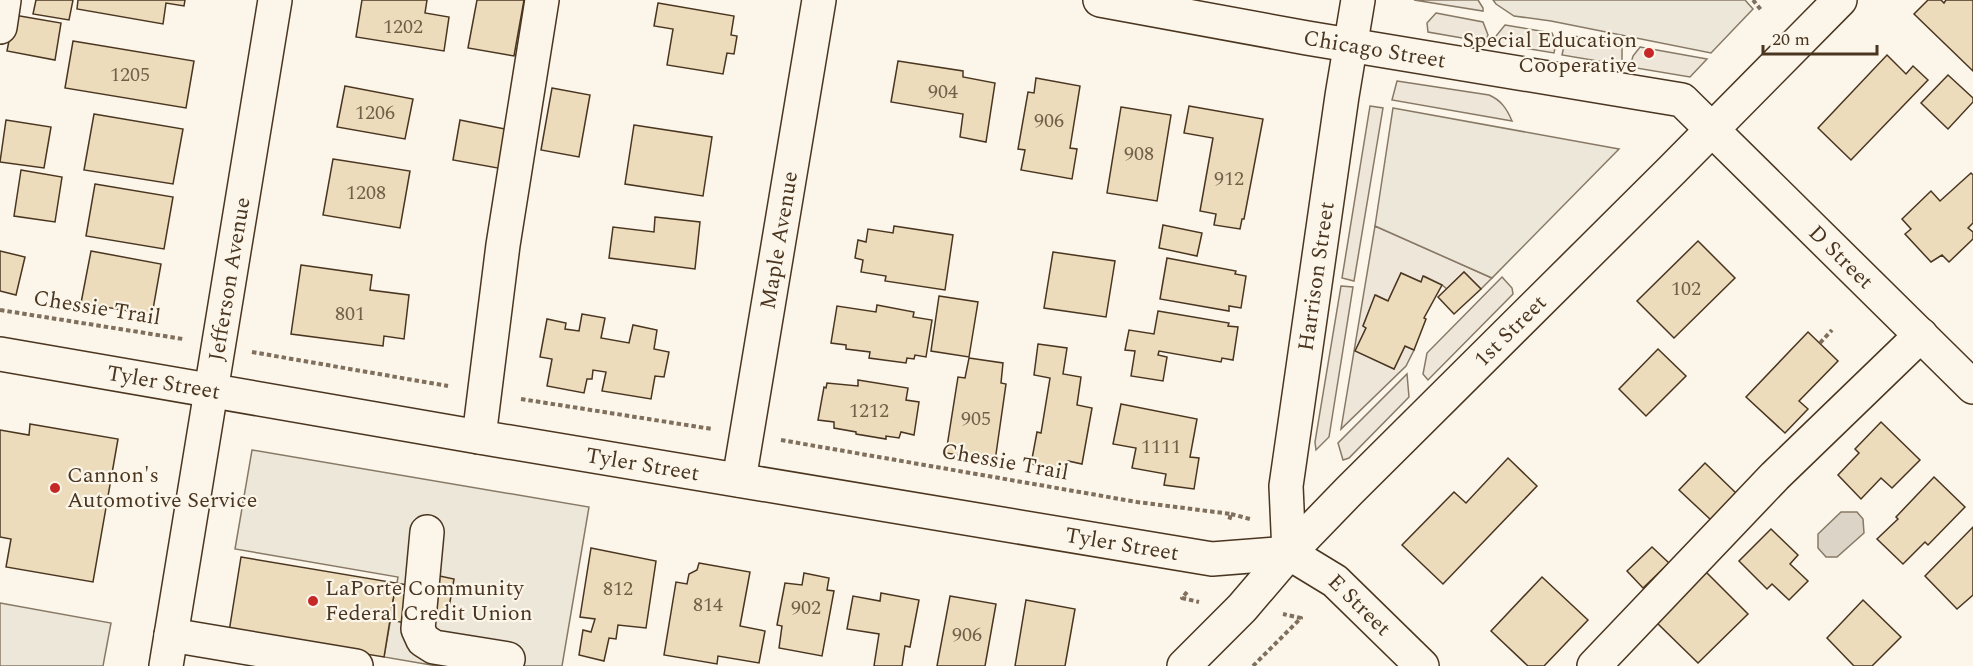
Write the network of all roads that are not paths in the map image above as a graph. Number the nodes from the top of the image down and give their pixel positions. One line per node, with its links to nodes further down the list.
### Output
1 (4, 0): 8 (street)
2 (275, 0): 14 (street, Jefferson Avenue)
3 (542, 0): 15 (street)
4 (819, 0): 16 (street, Maple Avenue)
5 (1100, 0): 9 (street, Chicago Street)
6 (1358, 0): 9 (street, Harrison Street)
7 (1840, 0): 10 (street, 1st Street)
8 (0, 27)
9 (1351, 45): 10 (street, Chicago Street); 18 (street, Harrison Street)
10 (1712, 127): 11 (street, D Street); 18 (street, 1st Street)
11 (1921, 335): 13 (street, D Street); 24 (street)
12 (0, 354): 14 (street, Tyler Street)
13 (1973, 387)
14 (211, 392): 15 (street, Tyler Street); 19 (street, Jefferson Avenue)
15 (479, 437): 16 (street, Tyler Street)
16 (739, 480): 18 (street, Tyler Street)
17 (427, 532): 20 (street)
18 (1289, 553): 22 (street, 1st Street); 23 (street, E Street)
19 (168, 651): 21 (street)
20 (508, 659)
21 (356, 666)
22 (1184, 666)
23 (1422, 666)
24 (1594, 666)

